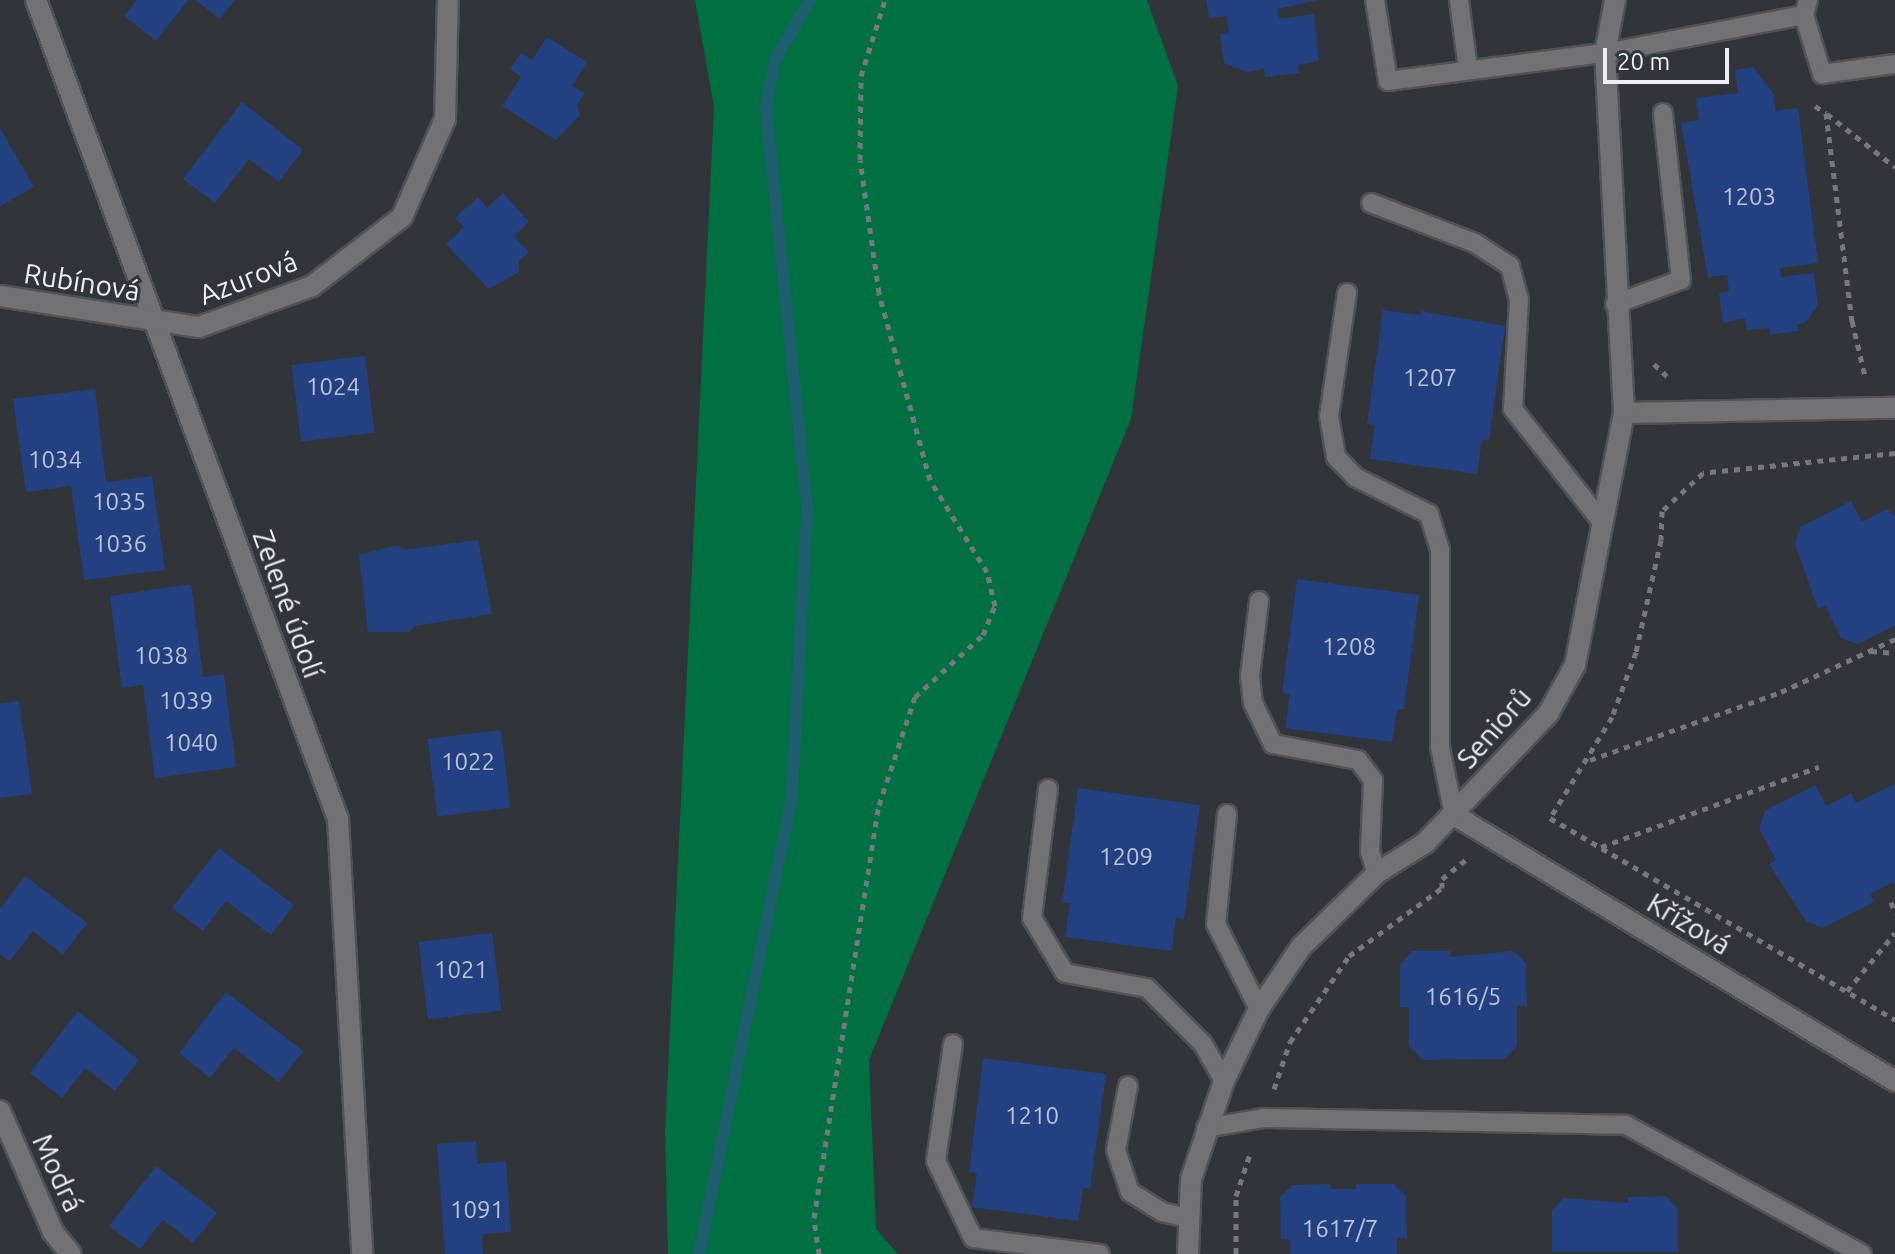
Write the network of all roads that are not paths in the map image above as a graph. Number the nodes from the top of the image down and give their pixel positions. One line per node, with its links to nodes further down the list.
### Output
1 (36, 0): 15 (street, Zelené údolí)
2 (448, 0): 15 (street, Azurová)
3 (1375, 0): 9 (lane)
4 (1459, 0): 9 (lane)
5 (1615, 0): 7 (street, Seniorů)
6 (1806, 8): 7 (lane); 8 (lane)
7 (1605, 53): 9 (lane); 14 (street, Seniorů)
8 (1895, 64)
9 (1468, 69)
10 (1663, 113): 14 (lane)
11 (1371, 203): 18 (lane)
12 (1347, 293): 22 (lane)
13 (0, 296): 15 (street, Rubínová)
14 (1615, 304): 17 (street, Seniorů)
15 (155, 322): 33 (street, Zelené údolí)
16 (1895, 408): 17 (street)
17 (1624, 413): 18 (street, Seniorů)
18 (1601, 521): 22 (street, Seniorů)
19 (1259, 601): 23 (lane)
20 (1048, 789): 26 (lane)
21 (1227, 814): 24 (lane)
22 (1454, 815): 23 (street, Seniorů); 27 (street, Křížová)
23 (1377, 873): 24 (street, Seniorů)
24 (1259, 1009): 26 (street, Seniorů)
25 (953, 1044): 34 (lane)
26 (1224, 1081): 30 (street, Seniorů)
27 (1895, 1081)
28 (1128, 1086): 31 (lane)
29 (0, 1111): 32 (street, Modrá)
30 (1206, 1128): 31 (street, Seniorů); 36 (lane)
31 (1188, 1218): 35 (street, Seniorů)
32 (71, 1254)
33 (362, 1254)
34 (1100, 1254)
35 (1188, 1254)
36 (1862, 1254)

